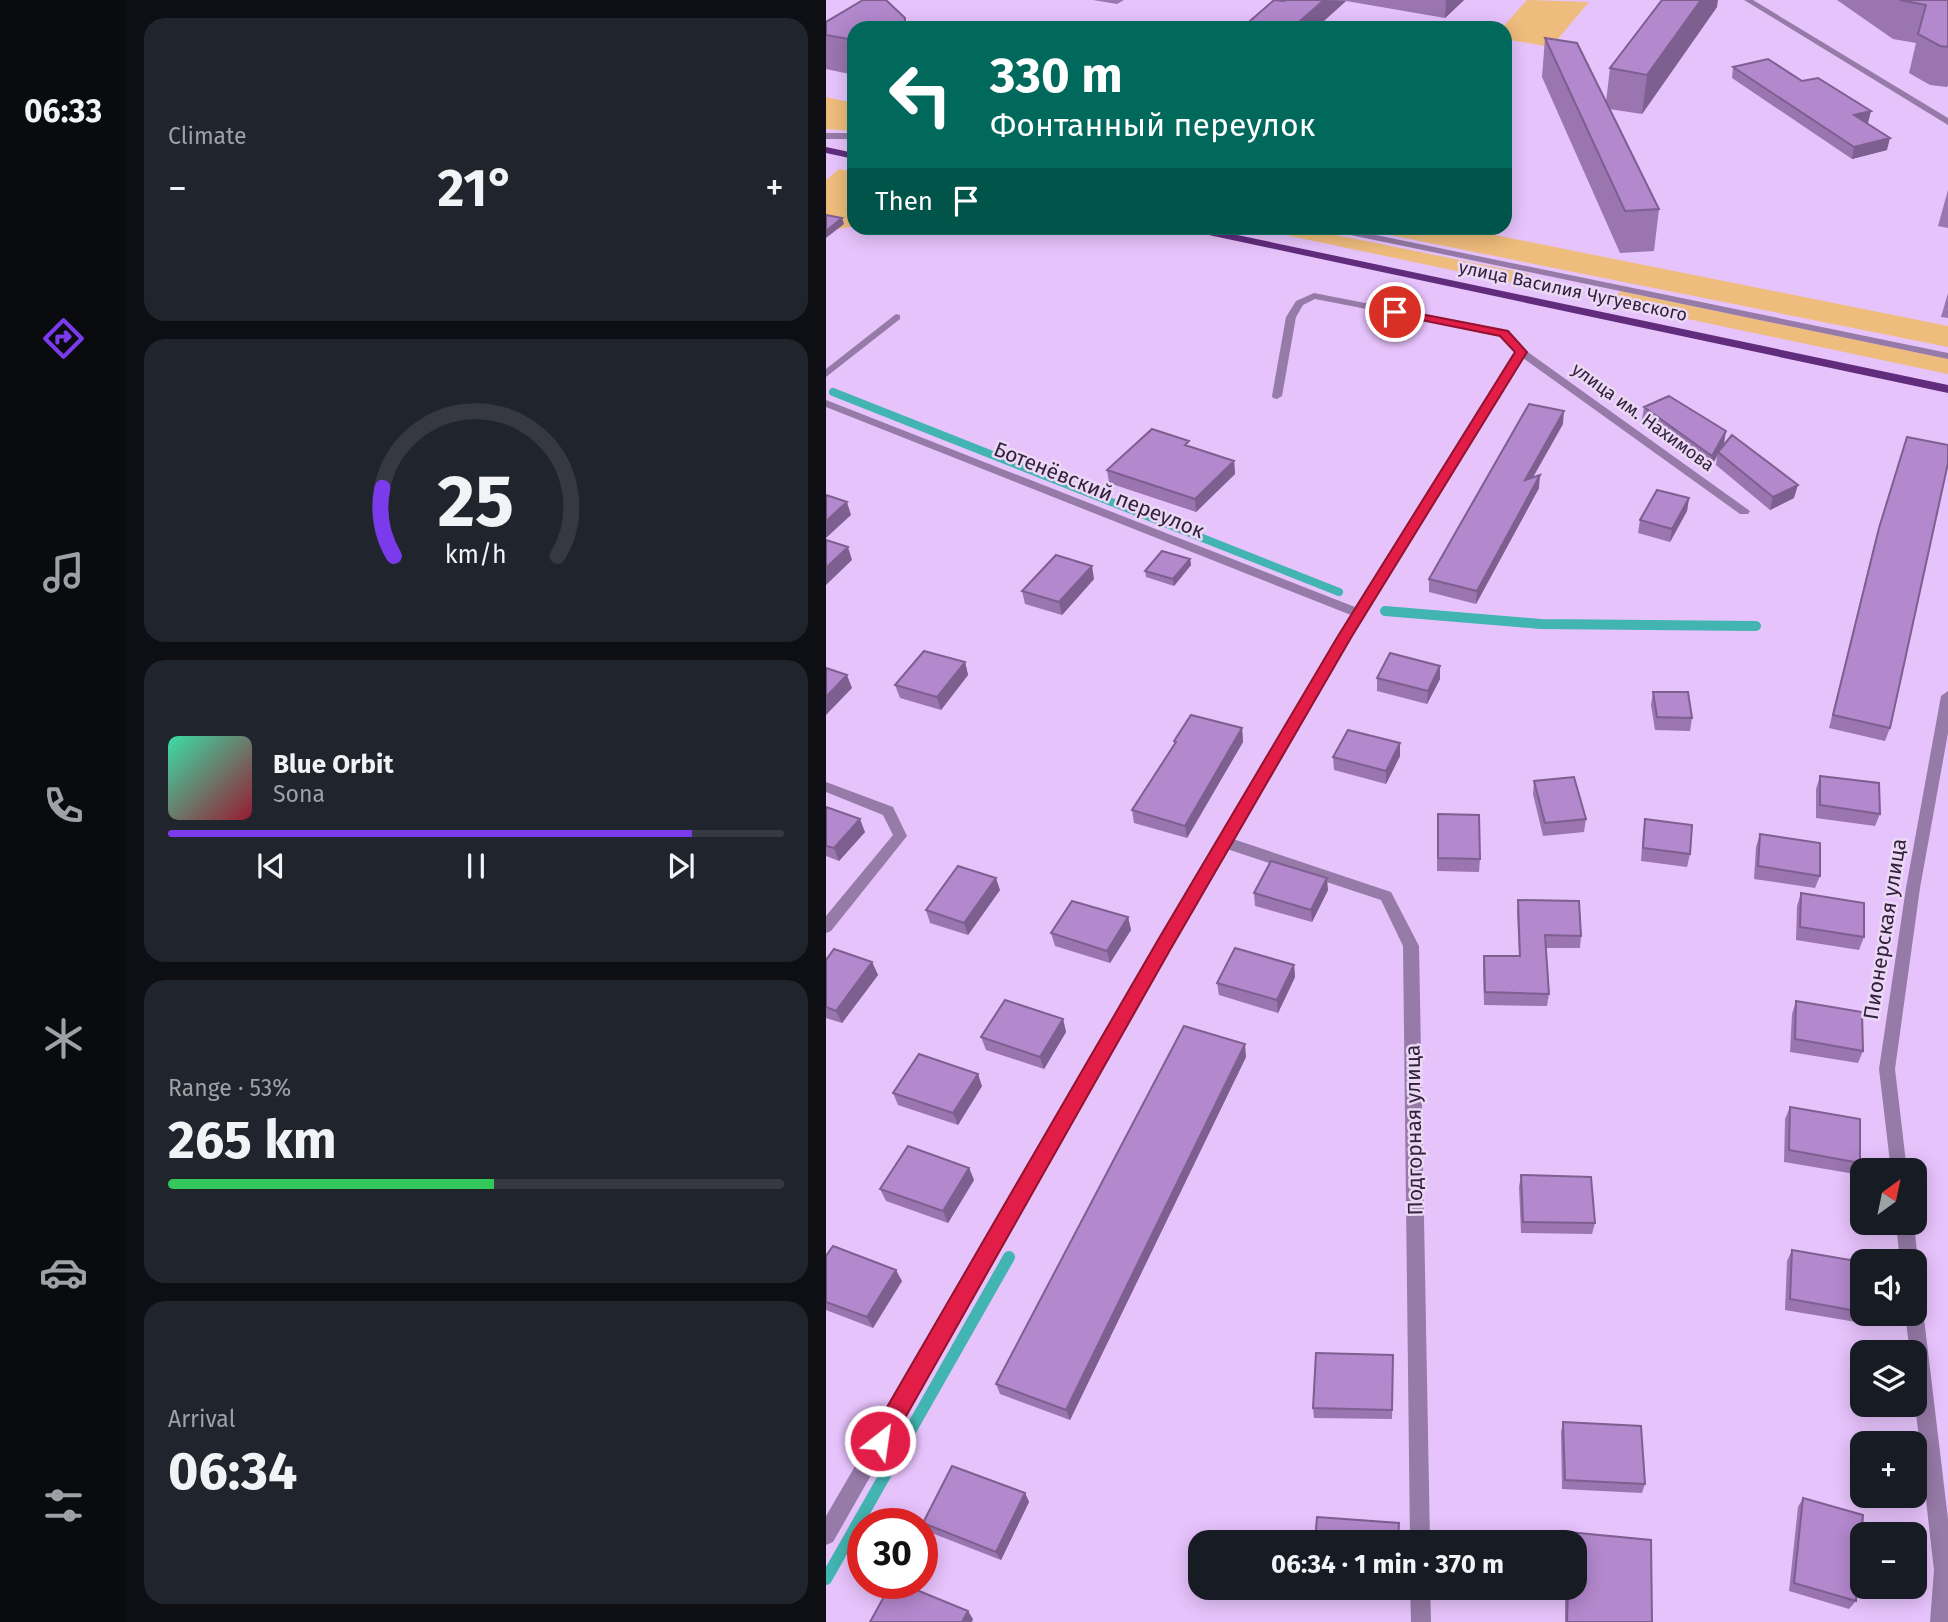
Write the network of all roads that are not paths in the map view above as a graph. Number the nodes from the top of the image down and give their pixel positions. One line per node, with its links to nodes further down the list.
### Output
1 (1748, 0): 2 (street)
2 (1948, 122)
3 (826, 136): 4 (street)
4 (847, 136)
5 (826, 150): 6 (main road)
6 (847, 154)
7 (1223, 235): 13 (main road, улица Василия Чугуевского)
8 (1365, 235): 11 (street, улица Василия Чугуевского)
9 (896, 317): 12 (street)
10 (1521, 352): 14 (street, улица им. Нахимова); 16 (street, улица им. Нахимова); 17 (street)
11 (1948, 356)
12 (826, 374)
13 (1948, 389)
14 (1277, 396)
15 (826, 403): 17 (street, Ботенёвский переулок)
16 (1744, 511)
17 (1358, 613): 20 (street)
18 (1948, 696): 22 (street, Пионерская улица)
19 (826, 787): 21 (street)
20 (1223, 842): 24 (street, Подгорная улица); 25 (street)
21 (826, 927)
22 (1897, 1158)
23 (1916, 1326): 28 (street)
24 (1420, 1530)
25 (826, 1535)
26 (1420, 1600): 27 (street)
27 (1421, 1622)
28 (1940, 1622)

